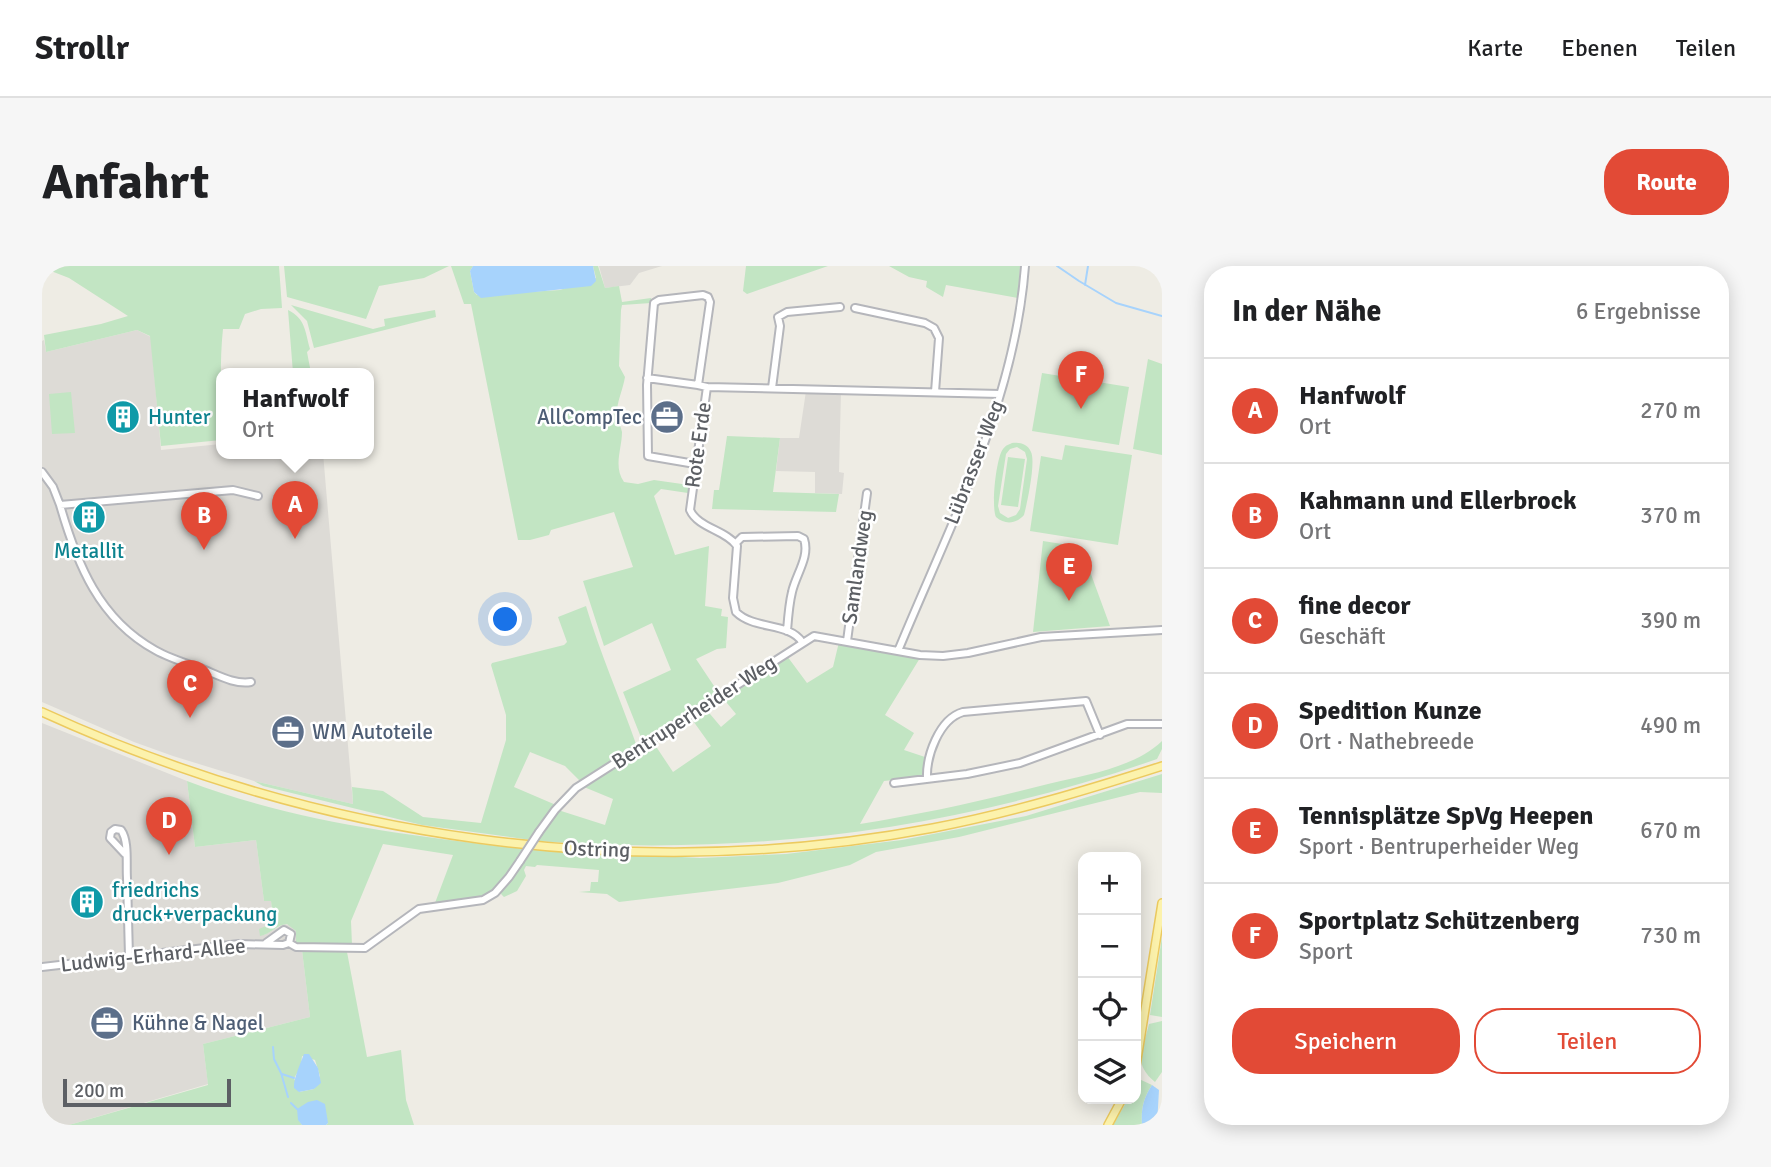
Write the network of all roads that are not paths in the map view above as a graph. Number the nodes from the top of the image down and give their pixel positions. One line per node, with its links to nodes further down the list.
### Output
1 (1025, 266): 9 (street, Lübrasser Weg)
2 (840, 307): 7 (street)
3 (855, 308): 8 (street)
4 (647, 378): 5 (street); 5 (street, Rote Erde); 10 (street)
5 (698, 385): 6 (street, Rote Erde)
6 (707, 387): 7 (street, Rote Erde); 10 (street, Rote Erde)
7 (772, 387): 8 (street, Rote Erde)
8 (934, 392): 9 (street, Rote Erde)
9 (1000, 394): 20 (street, Lübrasser Weg)
10 (695, 464): 15 (street, Rote Erde)
11 (42, 472): 14 (street)
12 (867, 493): 18 (street, Samlandweg)
13 (258, 496): 14 (street)
14 (60, 505): 21 (street)
15 (736, 542): 17 (street); 17 (street)
16 (1162, 630): 20 (street, Bentruperheider Weg)
17 (787, 631): 19 (street)
18 (847, 641): 19 (street, Bentruperheider Weg); 20 (street, Bentruperheider Weg)
19 (802, 642): 30 (street, Bentruperheider Weg, bridge)
20 (898, 651)
21 (251, 681)
22 (42, 712): 25 (main road, Ostring)
23 (1162, 724): 24 (street)
24 (1100, 735): 26 (street); 26 (street)
25 (1162, 766)
26 (927, 779): 27 (street)
27 (894, 783)
28 (125, 854): 32 (street)
29 (1162, 903): 34 (main road)
30 (289, 943): 31 (street, Ludwig-Erhard-Allee); 31 (street, Ludwig-Erhard-Allee)
31 (265, 944): 32 (street, Ludwig-Erhard-Allee)
32 (130, 957): 33 (street, Ludwig-Erhard-Allee)
33 (42, 967)
34 (1140, 1041)
35 (1119, 1104): 36 (main road)
36 (1108, 1125)

